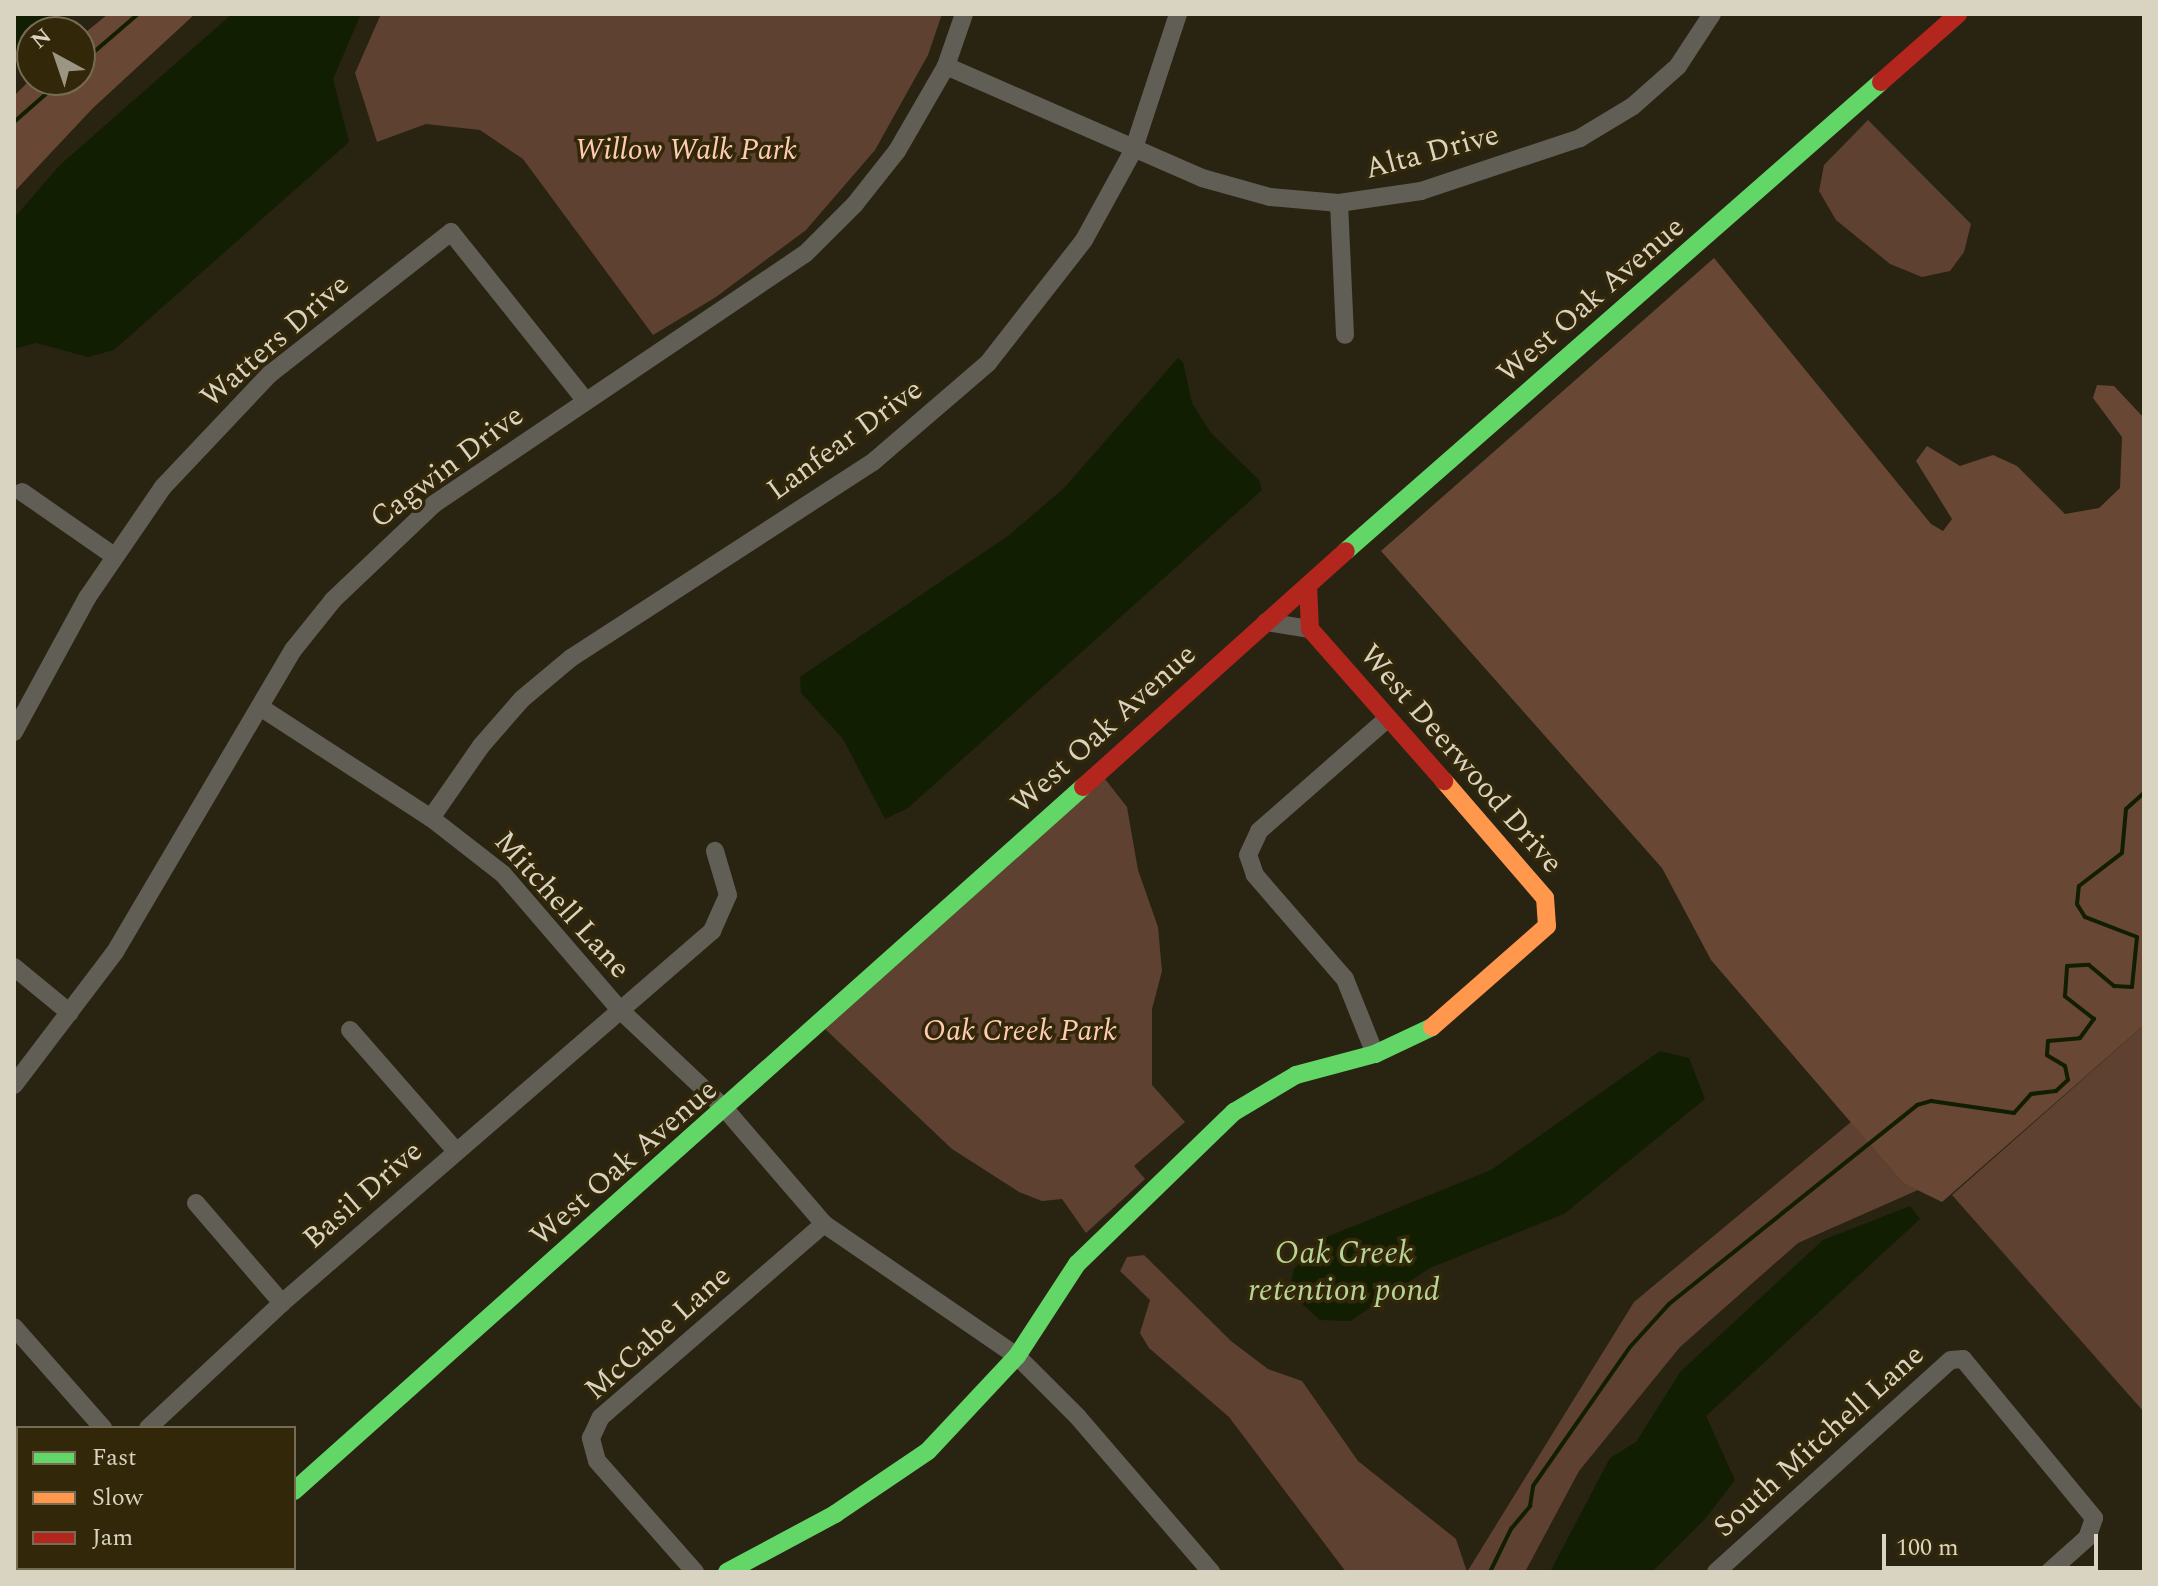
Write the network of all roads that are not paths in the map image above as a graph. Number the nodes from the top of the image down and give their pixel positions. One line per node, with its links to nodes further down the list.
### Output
1 (964, 14): 5 (street, Cagwin Drive)
2 (1178, 14): 6 (street, Lanfear Drive)
3 (1712, 14): 7 (street, Alta Drive)
4 (1958, 14): 12 (street, West Oak Avenue)
5 (946, 66): 6 (street, Alta Drive); 9 (street, Cagwin Drive)
6 (1133, 151): 7 (street, Alta Drive); 18 (street, Lanfear Drive)
7 (1339, 203): 8 (street)
8 (1345, 335)
9 (586, 401): 11 (street, Watters Drive); 15 (street, Cagwin Drive)
10 (22, 492): 11 (street)
11 (114, 556): 17 (street, Watters Drive)
12 (1308, 585): 13 (street, West Oak Avenue); 14 (street)
13 (1266, 622): 14 (street); 26 (street, West Oak Avenue)
14 (1310, 629): 16 (street, West Deerwood Drive)
15 (260, 707): 18 (street, Mitchell Lane); 22 (street, Cagwin Drive)
16 (1388, 718): 24 (street); 24 (street, West Deerwood Drive)
17 (14, 732)
18 (431, 818): 21 (street, Mitchell Lane)
19 (715, 851): 21 (street, Basil Drive)
20 (14, 967): 22 (street)
21 (619, 1009): 26 (street, Mitchell Lane); 27 (street, Basil Drive)
22 (70, 1013): 25 (street, Cagwin Drive)
23 (350, 1030): 27 (street)
24 (1375, 1054): 32 (street, West Deerwood Drive)
25 (14, 1085)
26 (726, 1110): 29 (street); 35 (street, West Oak Avenue)
27 (456, 1151): 30 (street, Basil Drive)
28 (196, 1203): 30 (street)
29 (824, 1224): 32 (street); 37 (street, McCabe Lane)
30 (282, 1303): 34 (street, Basil Drive)
31 (14, 1327): 33 (street)
32 (1017, 1356): 36 (street); 38 (street, West Deerwood Drive)
33 (101, 1426)
34 (150, 1426)
35 (296, 1489)
36 (1199, 1568)
37 (695, 1572)
38 (727, 1572)
39 (1716, 1572): 40 (street, South Mitchell Lane)
40 (2049, 1572)

